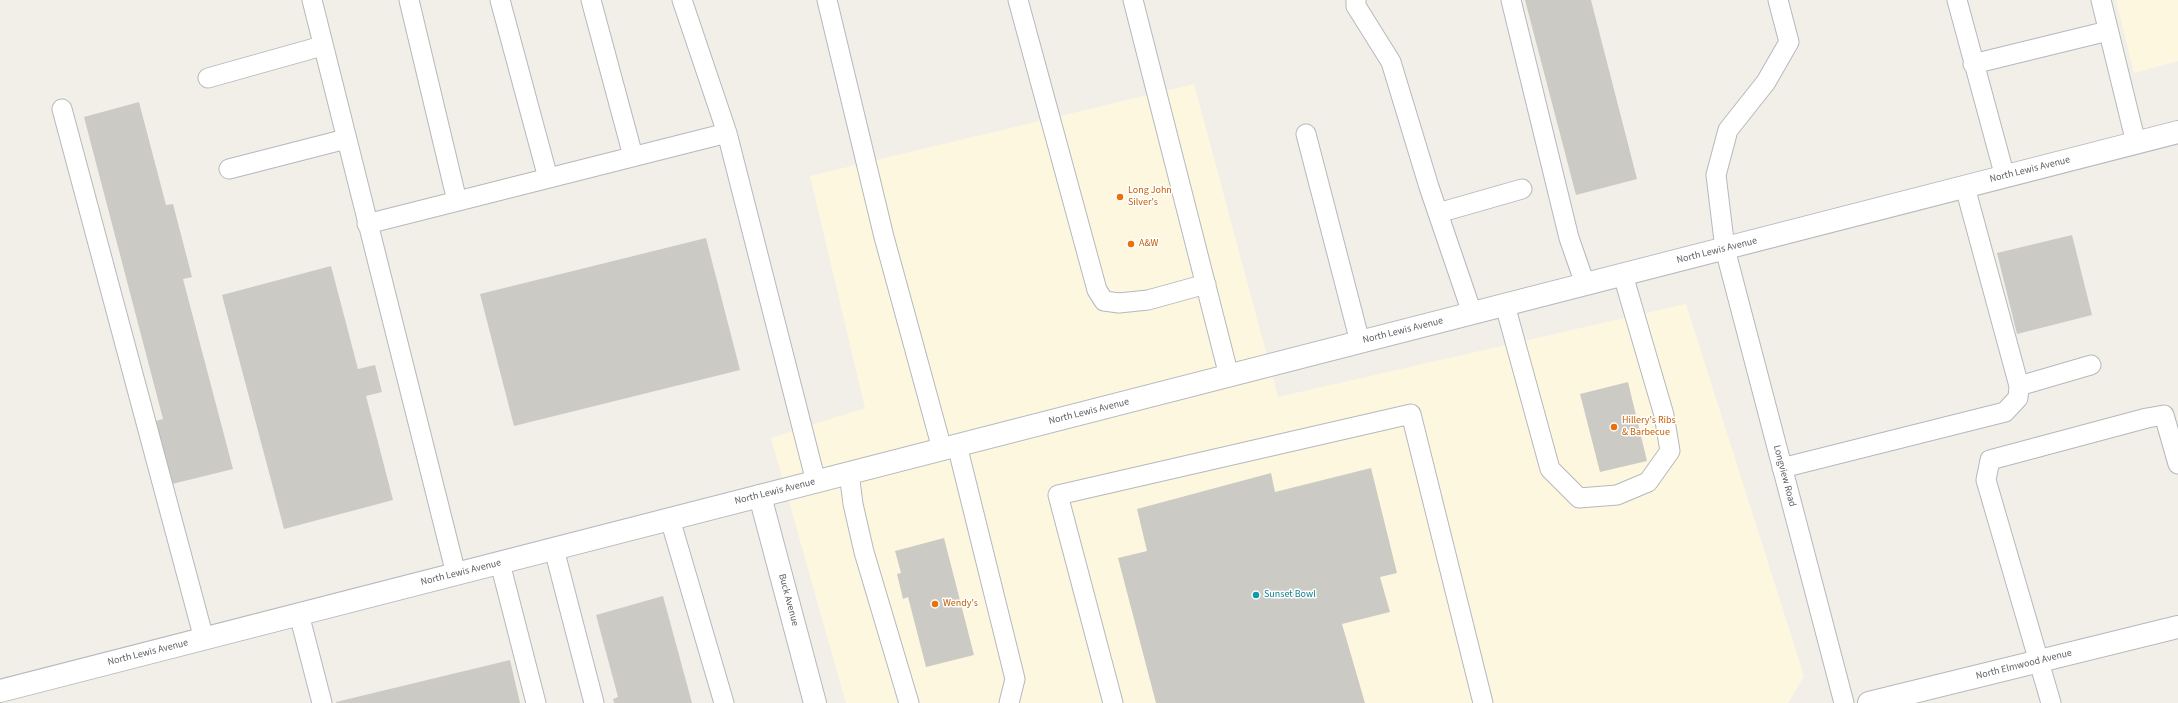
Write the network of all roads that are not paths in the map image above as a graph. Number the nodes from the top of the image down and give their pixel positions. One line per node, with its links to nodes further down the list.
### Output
1 (312, 0): 15 (lane)
2 (409, 0): 30 (lane)
3 (500, 0): 27 (lane)
4 (591, 0): 24 (lane)
5 (682, 0): 20 (lane)
6 (827, 0): 43 (lane)
7 (1018, 0): 35 (lane)
8 (1133, 0): 35 (lane)
9 (1356, 0): 31 (lane)
10 (1511, 0): 36 (lane)
11 (1778, 0): 33 (lane, Longview Road)
12 (1957, 0): 16 (lane)
13 (2101, 0): 14 (lane)
14 (2108, 31): 16 (lane); 23 (lane)
15 (322, 46): 17 (lane); 22 (lane)
16 (1973, 64): 26 (lane)
17 (208, 78)
18 (62, 109): 55 (lane)
19 (2178, 132): 23 (main road, North Lewis Avenue)
20 (727, 133): 24 (lane); 47 (lane)
21 (1306, 134): 39 (lane)
22 (346, 139): 25 (lane); 32 (lane)
23 (2136, 143): 26 (main road, North Lewis Avenue)
24 (634, 156): 27 (lane)
25 (229, 169)
26 (2005, 177): 28 (main road, North Lewis Avenue)
27 (548, 178): 30 (lane)
28 (1965, 187): 33 (main road, North Lewis Avenue); 42 (lane)
29 (1522, 189): 31 (lane)
30 (457, 201): 32 (lane)
31 (1438, 213): 38 (lane)
32 (367, 224): 52 (lane)
33 (1725, 248): 34 (main road, North Lewis Avenue); 45 (lane, Longview Road)
34 (1622, 275): 36 (main road, North Lewis Avenue); 37 (lane)
35 (1206, 284): 41 (lane)
36 (1585, 284): 37 (main road, North Lewis Avenue)
37 (1505, 305): 38 (main road, North Lewis Avenue)
38 (1472, 314): 39 (main road, North Lewis Avenue)
39 (1360, 342): 41 (main road, North Lewis Avenue)
40 (2091, 364): 42 (lane)
41 (1228, 376): 43 (main road, North Lewis Avenue)
42 (2019, 386): 45 (lane)
43 (949, 447): 46 (main road, North Lewis Avenue); 64 (lane)
44 (2178, 464): 56 (lane)
45 (1782, 468): 67 (lane, Longview Road)
46 (849, 473): 47 (main road, North Lewis Avenue); 63 (lane)
47 (816, 482): 48 (main road, North Lewis Avenue)
48 (760, 496): 49 (main road, North Lewis Avenue); 62 (main road, Buck Avenue)
49 (670, 519): 50 (main road, North Lewis Avenue); 61 (lane)
50 (554, 549): 51 (main road, North Lewis Avenue); 60 (lane)
51 (500, 563): 52 (main road, North Lewis Avenue); 59 (lane)
52 (456, 574): 53 (main road, North Lewis Avenue)
53 (299, 614): 55 (main road, North Lewis Avenue); 58 (lane)
54 (2178, 627): 56 (main road, North Elmwood Avenue)
55 (204, 639): 57 (main road, North Lewis Avenue)
56 (2039, 661): 68 (main road, North Elmwood Avenue); 69 (lane)
57 (0, 691)
58 (322, 703)
59 (536, 703)
60 (594, 703)
61 (724, 703)
62 (816, 703)
63 (909, 703)
64 (1008, 703)
65 (1113, 703): 66 (lane)
66 (1483, 703)
67 (1844, 703)
68 (1869, 703)
69 (2050, 703)

